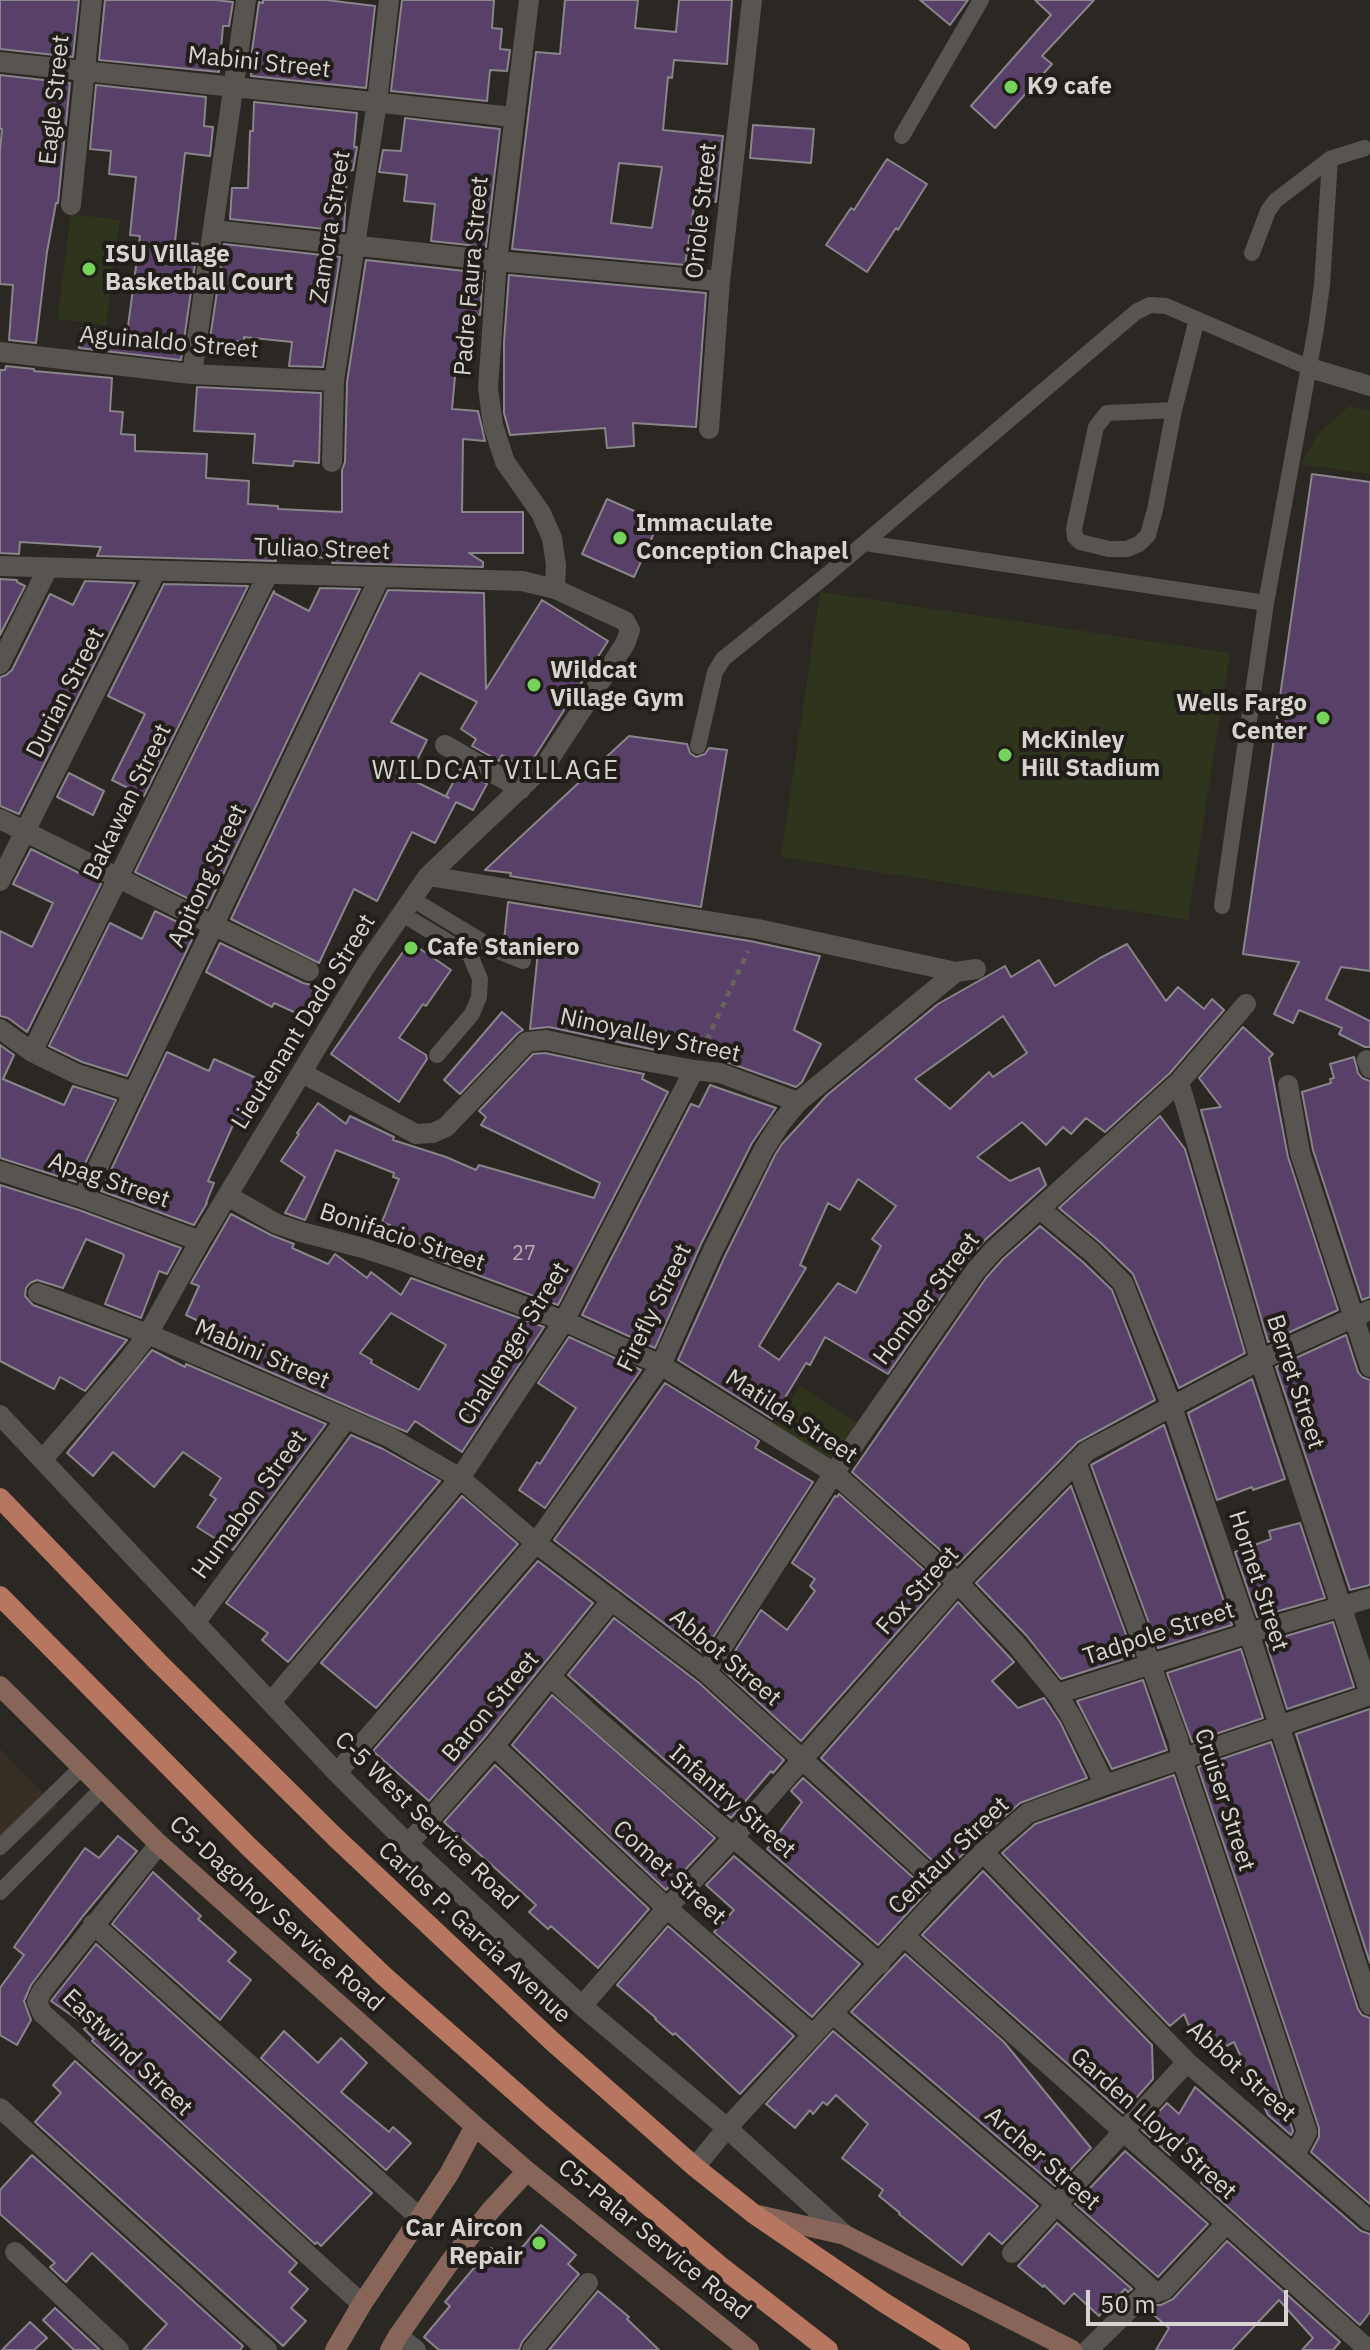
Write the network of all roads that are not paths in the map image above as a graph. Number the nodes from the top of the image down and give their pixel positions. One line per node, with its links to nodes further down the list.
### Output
1 (92, 0): 8 (street, Eagle Street)
2 (246, 0): 9 (street)
3 (389, 0): 10 (street, Zamora Street)
4 (529, 0): 11 (street, Padre Faura Street)
5 (752, 0): 20 (street, Oriole Street)
6 (981, 0): 12 (lane)
7 (0, 62): 8 (street, Mabini Street)
8 (84, 71): 9 (street, Mabini Street); 15 (street, Eagle Street)
9 (233, 86): 10 (street, Mabini Street); 16 (street)
10 (377, 102): 11 (street, Mabini Street); 17 (street, Zamora Street)
11 (513, 117): 19 (street, Padre Faura Street)
12 (902, 136)
13 (1365, 148): 14 (lane)
14 (1330, 159): 18 (lane); 23 (lane)
15 (71, 205)
16 (213, 230): 17 (street); 24 (street)
17 (354, 245): 19 (street); 25 (street, Zamora Street)
18 (1252, 253)
19 (497, 261): 20 (street); 36 (street, Padre Faura Street)
20 (720, 281): 28 (street, Oriole Street)
21 (1197, 319): 23 (lane); 27 (lane); 30 (lane)
22 (0, 352): 24 (street, Aguinaldo Street)
23 (1310, 368): 26 (street); 37 (lane)
24 (192, 374): 25 (street, Aguinaldo Street)
25 (334, 381): 29 (street, Zamora Street)
26 (1370, 386)
27 (1174, 410): 27 (lane)
28 (709, 429)
29 (332, 462)
30 (865, 543): 37 (lane); 41 (lane)
31 (0, 566): 32 (street, Tuliao Street)
32 (48, 568): 33 (street, Tuliao Street); 39 (street)
33 (156, 571): 34 (street, Tuliao Street); 44 (street, Durian Street)
34 (268, 574): 35 (street, Tuliao Street); 46 (street, Bakawan Street)
35 (380, 577): 36 (street, Tuliao Street); 50 (street, Apitong Street)
36 (555, 589): 38 (street, Tuliao Street)
37 (1266, 603): 48 (lane)
38 (630, 630): 42 (street, Lieutenant Dado Street)
39 (0, 664)
40 (445, 745): 42 (street)
41 (698, 746)
42 (521, 789): 45 (street, Lieutenant Dado Street)
43 (0, 819): 44 (street)
44 (25, 831): 46 (street); 47 (street, Durian Street)
45 (428, 876): 49 (street, Lieutenant Dado Street); 62 (street, Firefly Street)
46 (119, 879): 50 (street); 55 (street, Bakawan Street)
47 (0, 881)
48 (1222, 906)
49 (407, 907): 51 (lane); 56 (lane); 58 (street, Lieutenant Dado Street)
50 (213, 925): 52 (street); 61 (street, Apitong Street)
51 (523, 961)
52 (309, 971)
53 (1246, 1004): 59 (street, Homber Street)
54 (0, 1029): 55 (street)
55 (32, 1052): 61 (street)
56 (437, 1055)
57 (694, 1070): 58 (street, Ninoyalley Street); 62 (street, Ninoyalley Street); 70 (street, Challenger Street)
58 (302, 1073): 64 (street, Lieutenant Dado Street)
59 (1179, 1082): 66 (street, Homber Street); 72 (street, Berret Street)
60 (1288, 1085): 69 (street)
61 (134, 1092): 65 (street, Apitong Street)
62 (798, 1102): 73 (street, Firefly Street)
63 (0, 1171): 65 (street, Apag Street)
64 (228, 1196): 67 (street, Lieutenant Dado Street); 70 (street, Bonifacio Street)
65 (83, 1198): 67 (street, Apag Street)
66 (1040, 1209): 75 (street, Hornet Street); 80 (street, Homber Street)
67 (200, 1241): 71 (street, Lieutenant Dado Street)
68 (38, 1293): 71 (street, Mabini Street)
69 (1362, 1314): 72 (street, Fox Street); 74 (street)
70 (564, 1321): 73 (street, Matilda Street); 81 (street, Challenger Street)
71 (148, 1334): 77 (street, Mabini Street); 78 (street, Lieutenant Dado Street)
72 (1260, 1360): 75 (street, Fox Street); 88 (street, Berret Street)
73 (661, 1365): 80 (street, Matilda Street); 83 (street, Firefly Street)
74 (1370, 1367)
75 (1172, 1407): 79 (street, Fox Street); 90 (street, Hornet Street)
76 (0, 1415): 78 (street, C-5 West Service Road)
77 (346, 1419): 81 (street, Mabini Street); 89 (street, Humabon Street)
78 (43, 1459): 89 (street, C-5 West Service Road)
79 (1076, 1462): 84 (street, Fox Street); 91 (street, Cruiser Street)
80 (834, 1473): 84 (street, Matilda Street); 92 (street, Homber Street)
81 (460, 1478): 83 (street, Abbot Street); 97 (street, Challenger Street)
82 (0, 1498): 127 (main road, Carlos P. Garcia Avenue)
83 (536, 1543): 87 (street, Abbot Street); 103 (street, Firefly Street)
84 (958, 1583): 95 (street, Matilda Street); 100 (street, Fox Street)
85 (0, 1596): 147 (main road)
86 (1370, 1598): 88 (street, Tadpole Street)
87 (612, 1600): 92 (street, Abbot Street); 93 (street, Baron Street)
88 (1341, 1606): 90 (street, Tadpole Street); 96 (street, Berret Street)
89 (195, 1623): 97 (street, C-5 West Service Road)
90 (1249, 1633): 91 (street, Tadpole Street); 98 (street, Hornet Street)
91 (1149, 1664): 95 (street, Tadpole Street); 101 (street, Cruiser Street)
92 (706, 1672): 100 (street, Abbot Street)
93 (551, 1677): 99 (street, Baron Street); 106 (street, Infantry Street)
94 (0, 1686): 102 (main road, C5-Dagohoy Service Road)
95 (1057, 1694): 104 (street, Matilda Street)
96 (1370, 1694): 98 (street, Centaur Street)
97 (271, 1702): 103 (street, C-5 West Service Road)
98 (1278, 1726): 101 (street, Centaur Street); 117 (street, Hornet Street)
99 (494, 1746): 108 (street, Baron Street); 113 (street, Comet Street)
100 (803, 1758): 106 (street, Fox Street); 111 (street, Abbot Street)
101 (1182, 1759): 104 (street, Centaur Street); 126 (street, Cruiser Street)
102 (81, 1768): 105 (main road, C5-Dagohoy Service Road); 109 (lane)
103 (337, 1773): 108 (street, C-5 West Service Road)
104 (1105, 1785): 110 (street, Centaur Street)
105 (102, 1789): 107 (main road, C5-Dagohoy Service Road); 112 (lane)
106 (733, 1838): 113 (street, Fox Street); 116 (street, Infantry Street)
107 (159, 1844): 114 (street, Eastwind Street); 123 (main road, C5-Dagohoy Service Road)
108 (408, 1844): 118 (street, C-5 West Service Road)
109 (0, 1847)
110 (983, 1852): 111 (street, Centaur Street); 121 (street, Abbot Street)
111 (946, 1890): 115 (street, Centaur Street)
112 (0, 1892)
113 (667, 1908): 118 (street, Fox Street); 120 (street, Comet Street)
114 (93, 1924): 131 (street); 139 (street, Eastwind Street)
115 (904, 1936): 116 (street, Centaur Street); 125 (street, Garden Lloyd Street)
116 (880, 1964): 119 (street, Centaur Street)
117 (1370, 2005)
118 (582, 2006): 124 (street, C-5 West Service Road)
119 (833, 2014): 120 (street, Centaur Street); 129 (street, Archer Street)
120 (812, 2034): 124 (street, Centaur Street)
121 (1187, 2062): 125 (street); 126 (street, Abbot Street)
122 (0, 2108): 142 (street)
123 (475, 2126): 128 (main road, C5-Dagohoy Service Road); 131 (main road)
124 (727, 2128): 127 (street, Centaur Street); 134 (street, C-5 West Service Road)
125 (1122, 2132): 129 (street); 133 (street, Garden Lloyd Street)
126 (1295, 2155): 132 (street, Abbot Street)
127 (695, 2167): 130 (main road, Carlos P. Garcia Avenue)
128 (527, 2171): 140 (main road); 146 (main road, C5-Palar Service Road)
129 (1056, 2204): 136 (street); 138 (street, Archer Street)
130 (754, 2214): 134 (main road); 148 (main road, Carlos P. Garcia Avenue)
131 (421, 2219): 139 (main road)
132 (1370, 2221)
133 (1226, 2224): 138 (street); 151 (street, Garden Lloyd Street)
134 (845, 2235): 149 (main road)
135 (15, 2252): 141 (street)
136 (1012, 2253)
137 (588, 2283): 145 (street)
138 (1150, 2289): 150 (street)
139 (362, 2304): 143 (main road)
140 (394, 2343): 144 (street)
141 (119, 2350)
142 (267, 2350)
143 (335, 2350)
144 (416, 2350)
145 (532, 2350)
146 (749, 2350)
147 (828, 2350)
148 (960, 2350)
149 (1072, 2350)
150 (1088, 2350)
151 (1369, 2350)

